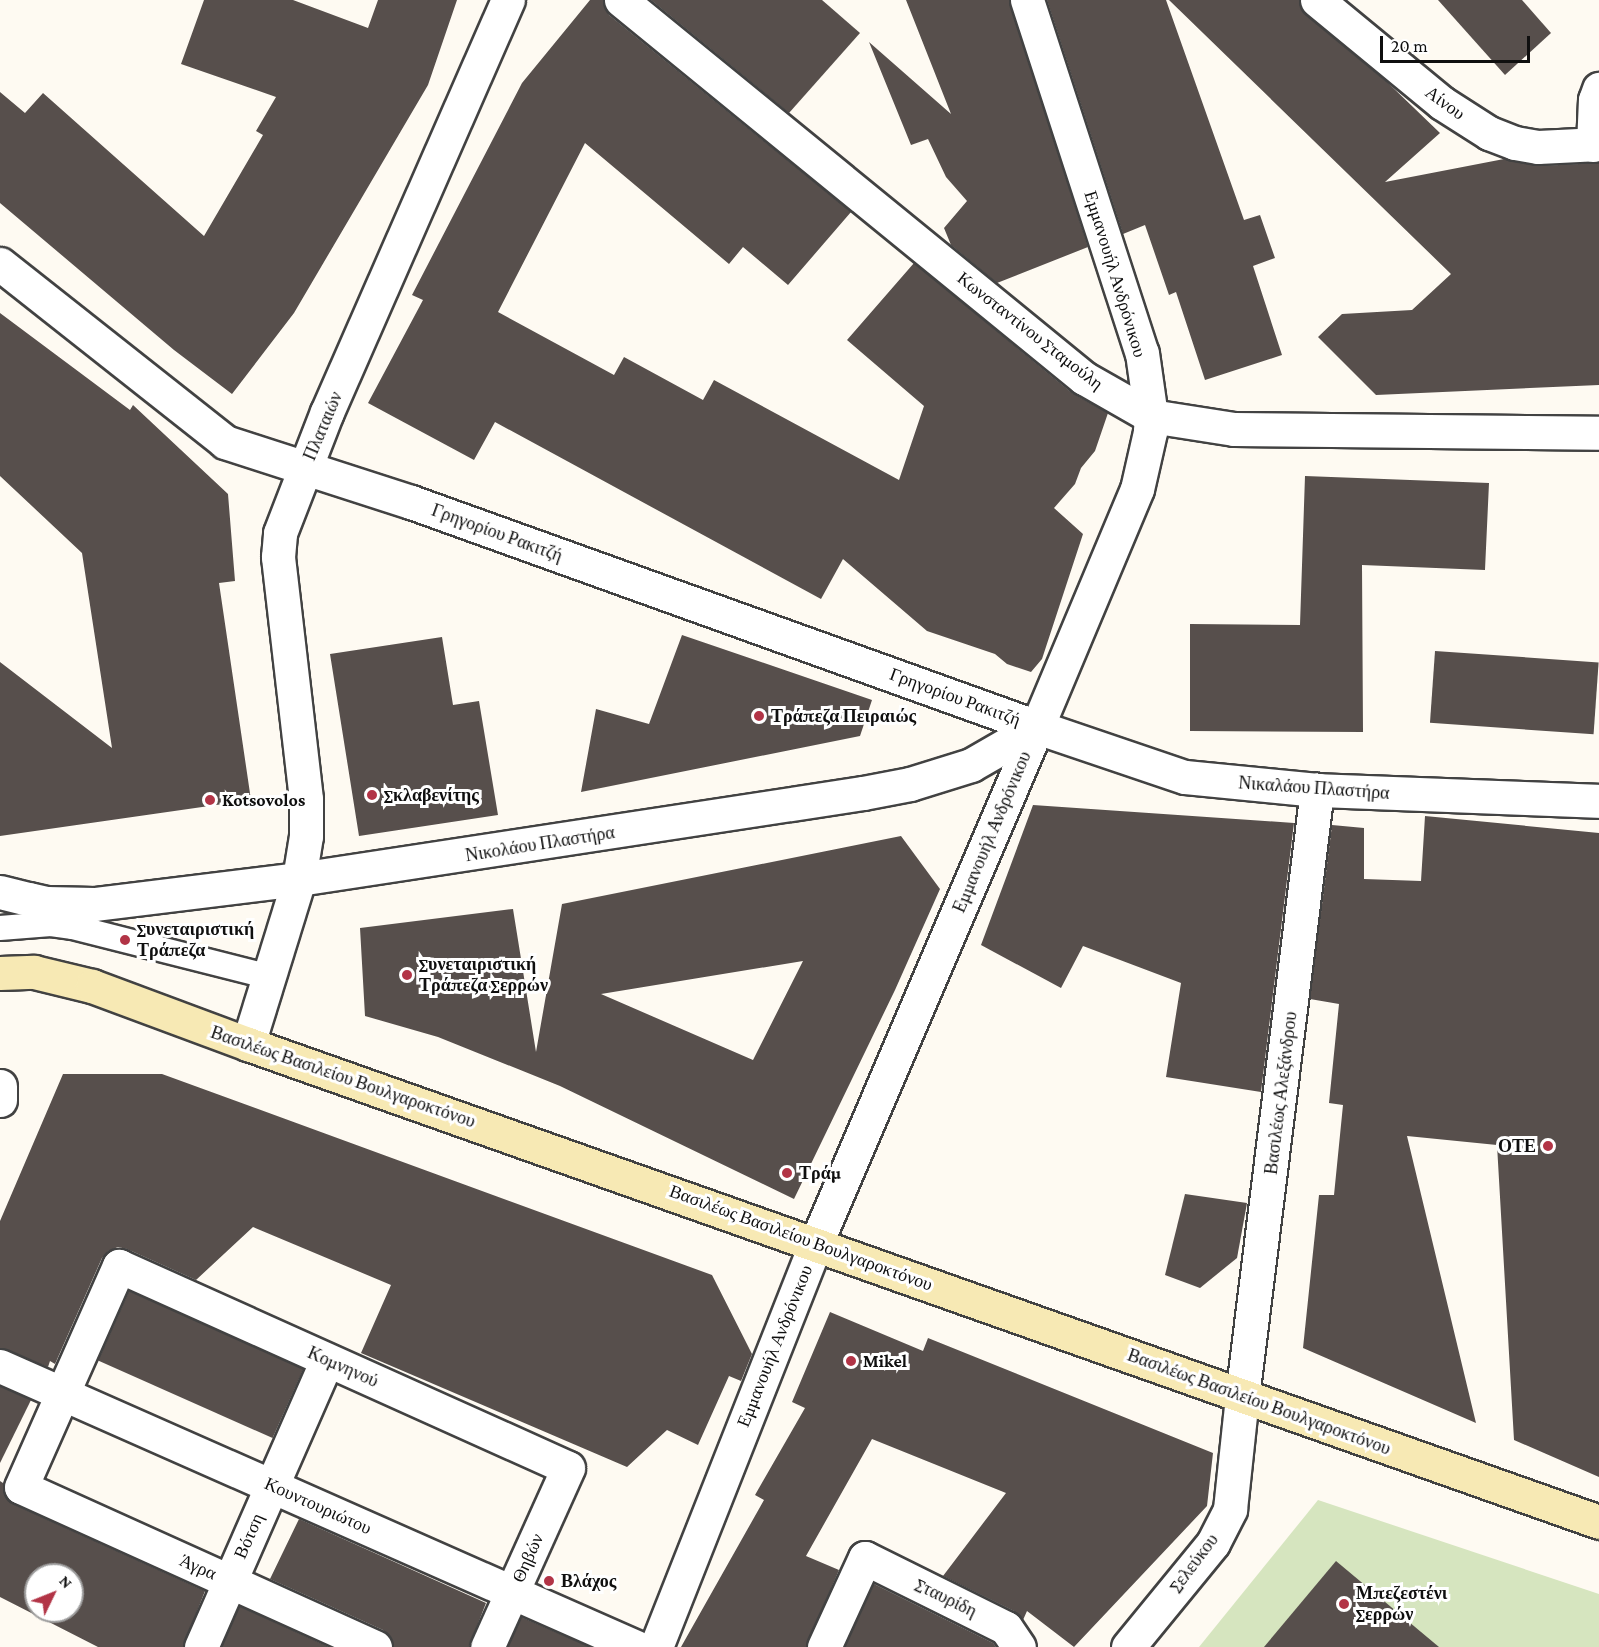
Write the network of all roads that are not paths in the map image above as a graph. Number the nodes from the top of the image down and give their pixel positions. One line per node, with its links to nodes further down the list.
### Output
1 (508, 0): 10 (street, Πλαταιών)
2 (621, 0): 8 (street, Κωνσταντίνου Σταμούλη)
3 (1027, 0): 8 (street, Εμμανουήλ Ανδρόνικου)
4 (1317, 0): 6 (street, Αίνου)
5 (1599, 89): 6 (street)
6 (1596, 145)
7 (0, 264): 10 (street, Γρηγορίου Ρακιτζή)
8 (1151, 416): 9 (street, Κωνσταντίνου Σταμούλη); 11 (street, Εμμανουήλ Ανδρόνικου)
9 (1599, 433)
10 (305, 468): 11 (street, Γρηγορίου Ρακιτζή); 14 (street, Πλαταιών)
11 (1038, 727): 12 (street, Νικαλάου Πλαστήρα); 14 (street, Νικολάου Πλαστήρα); 22 (street, Εμμανουήλ Ανδρόνικου)
12 (1317, 790): 13 (street, Νικαλάου Πλαστήρα); 26 (street, Βασιλέως Αλεξάνδρου)
13 (1599, 801)
14 (299, 879): 15 (street, Νικολάου Πλαστήρα); 18 (street, Πλαταιών)
15 (15, 896)
16 (0, 927): 18 (lane)
17 (0, 973): 19 (main road, Βασιλέως Βασιλείου Βουλγαροκτόνου)
18 (270, 977): 19 (street, Πλαταιών)
19 (248, 1044): 22 (main road, Βασιλέως Βασιλείου Βουλγαροκτόνου)
20 (0, 1086): 21 (street)
21 (0, 1100)
22 (816, 1243): 26 (main road, Βασιλέως Βασιλείου Βουλγαροκτόνου); 36 (street, Εμμανουήλ Ανδρόνικου)
23 (327, 1360): 25 (street, Κομνηνού); 27 (street, Κομνηνού); 28 (street, Βότση)
24 (0, 1366): 25 (street, Κουντουριώτου)
25 (64, 1394): 28 (street, Κουντουριώτου); 30 (street, Άγρα)
26 (1242, 1397): 29 (main road, Βασιλέως Βασιλείου Βουλγαροκτόνου); 39 (street, Σελεύκου)
27 (568, 1468): 31 (street, Θηβών)
28 (272, 1486): 30 (street, Βότση); 31 (street, Κουντουριώτου)
29 (1599, 1522)
30 (230, 1582): 32 (street, Βότση); 33 (street, Άγρα)
31 (512, 1592): 34 (street, Θηβών); 35 (street, Κουντουριώτου)
32 (201, 1647)
33 (375, 1647)
34 (488, 1647)
35 (636, 1647)
36 (656, 1647)
37 (824, 1647): 38 (street, Σταυρίδη)
38 (1019, 1647)
39 (1128, 1647)

